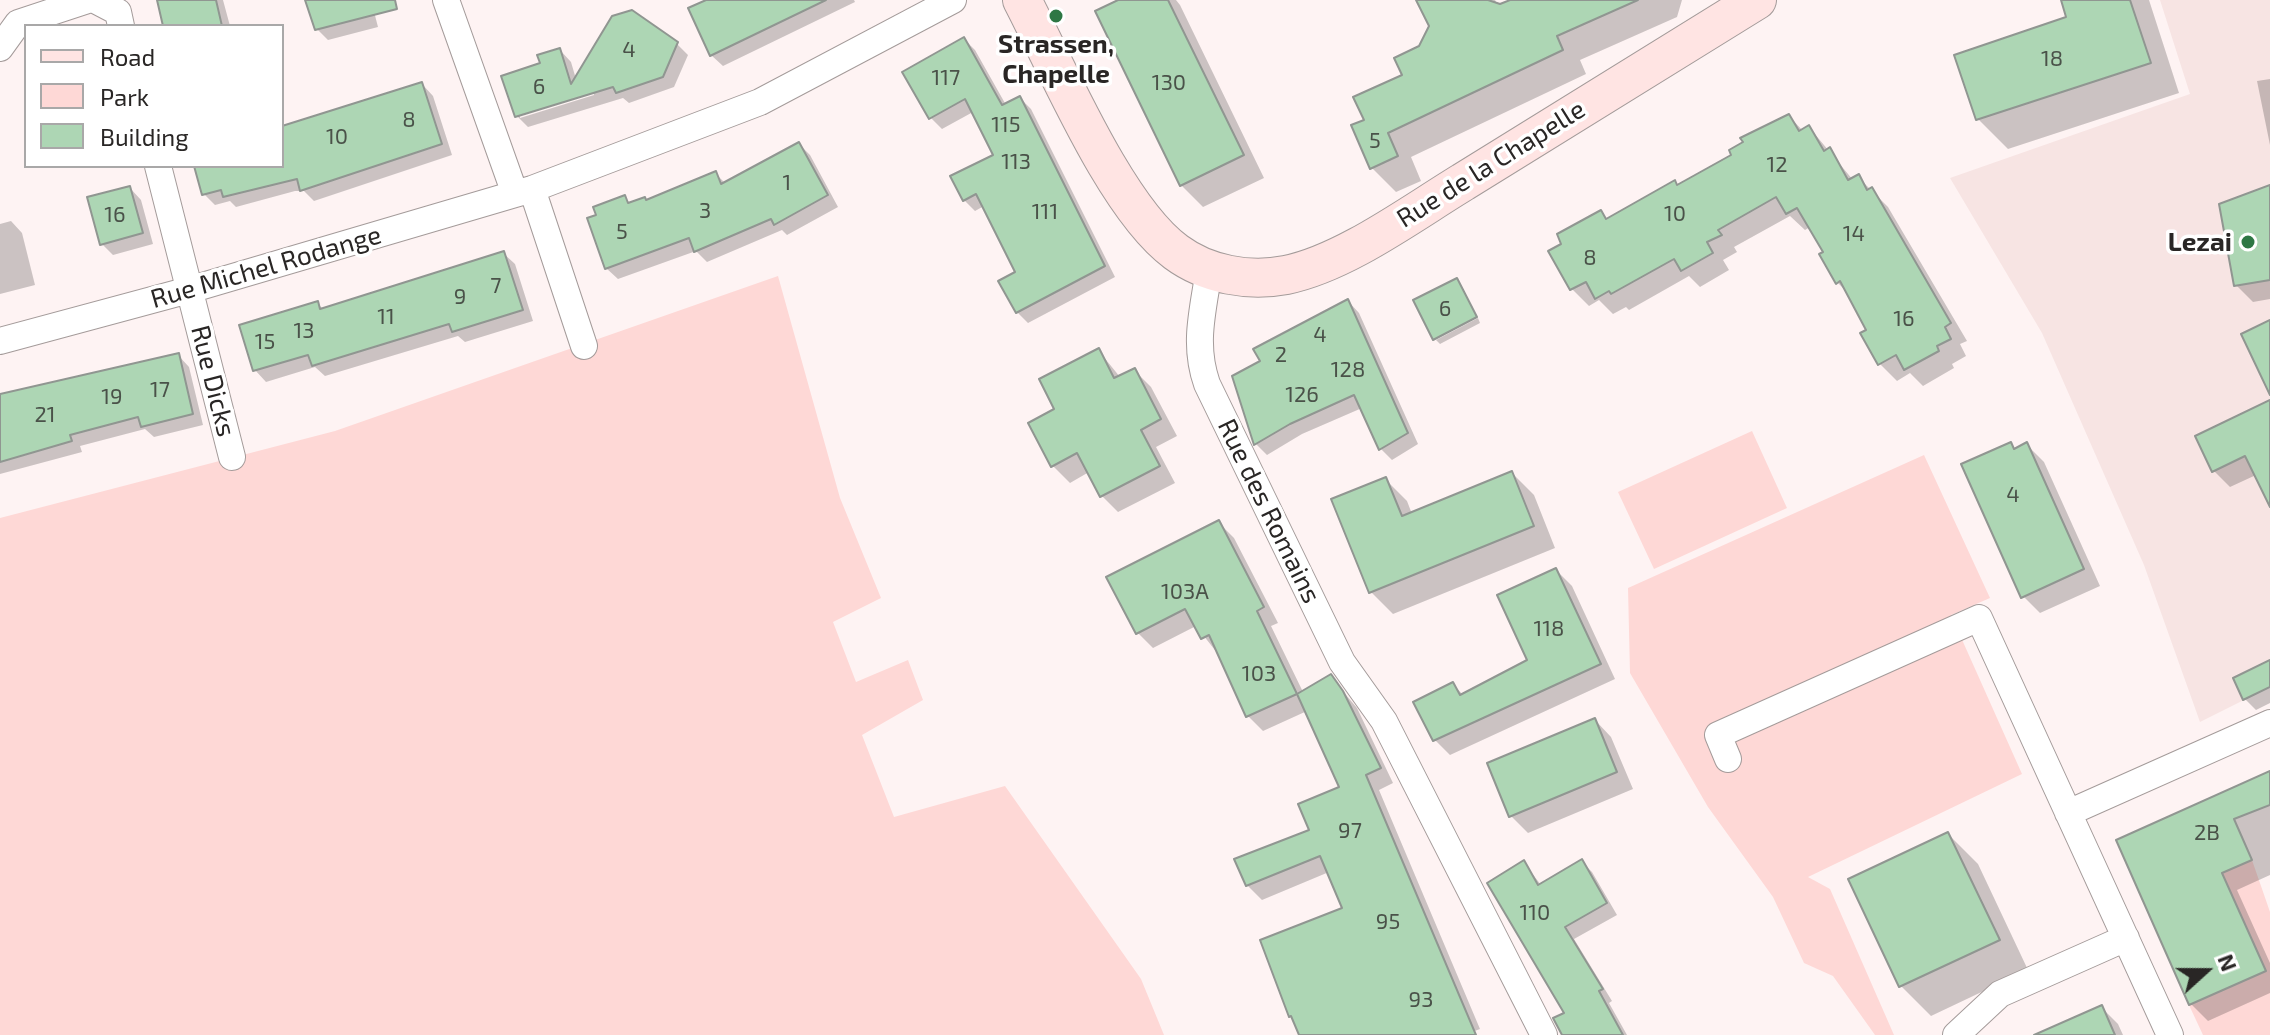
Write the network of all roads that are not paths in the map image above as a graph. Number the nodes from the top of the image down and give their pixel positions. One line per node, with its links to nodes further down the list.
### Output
1 (88, 0): 8 (street)
2 (95, 0): 7 (street)
3 (446, 0): 10 (street)
4 (953, 0): 10 (street, Rue Michel Rodange)
5 (1022, 0): 11 (main road)
6 (1746, 3): 11 (main road, Rue de la Chapelle)
7 (121, 24)
8 (0, 48)
9 (158, 168): 12 (street, Rue Dicks)
10 (524, 191): 12 (street, Rue Michel Rodange); 14 (street)
11 (1209, 270): 20 (street, Rue des Romains)
12 (189, 290): 13 (street, Rue Michel Rodange); 15 (street, Rue Dicks)
13 (0, 341)
14 (584, 346)
15 (232, 457)
16 (2270, 723): 18 (street)
17 (1728, 759): 18 (street)
18 (2068, 813): 19 (street)
19 (2126, 938): 21 (street); 22 (street)
20 (1544, 1035)
21 (1956, 1035)
22 (2170, 1035)

